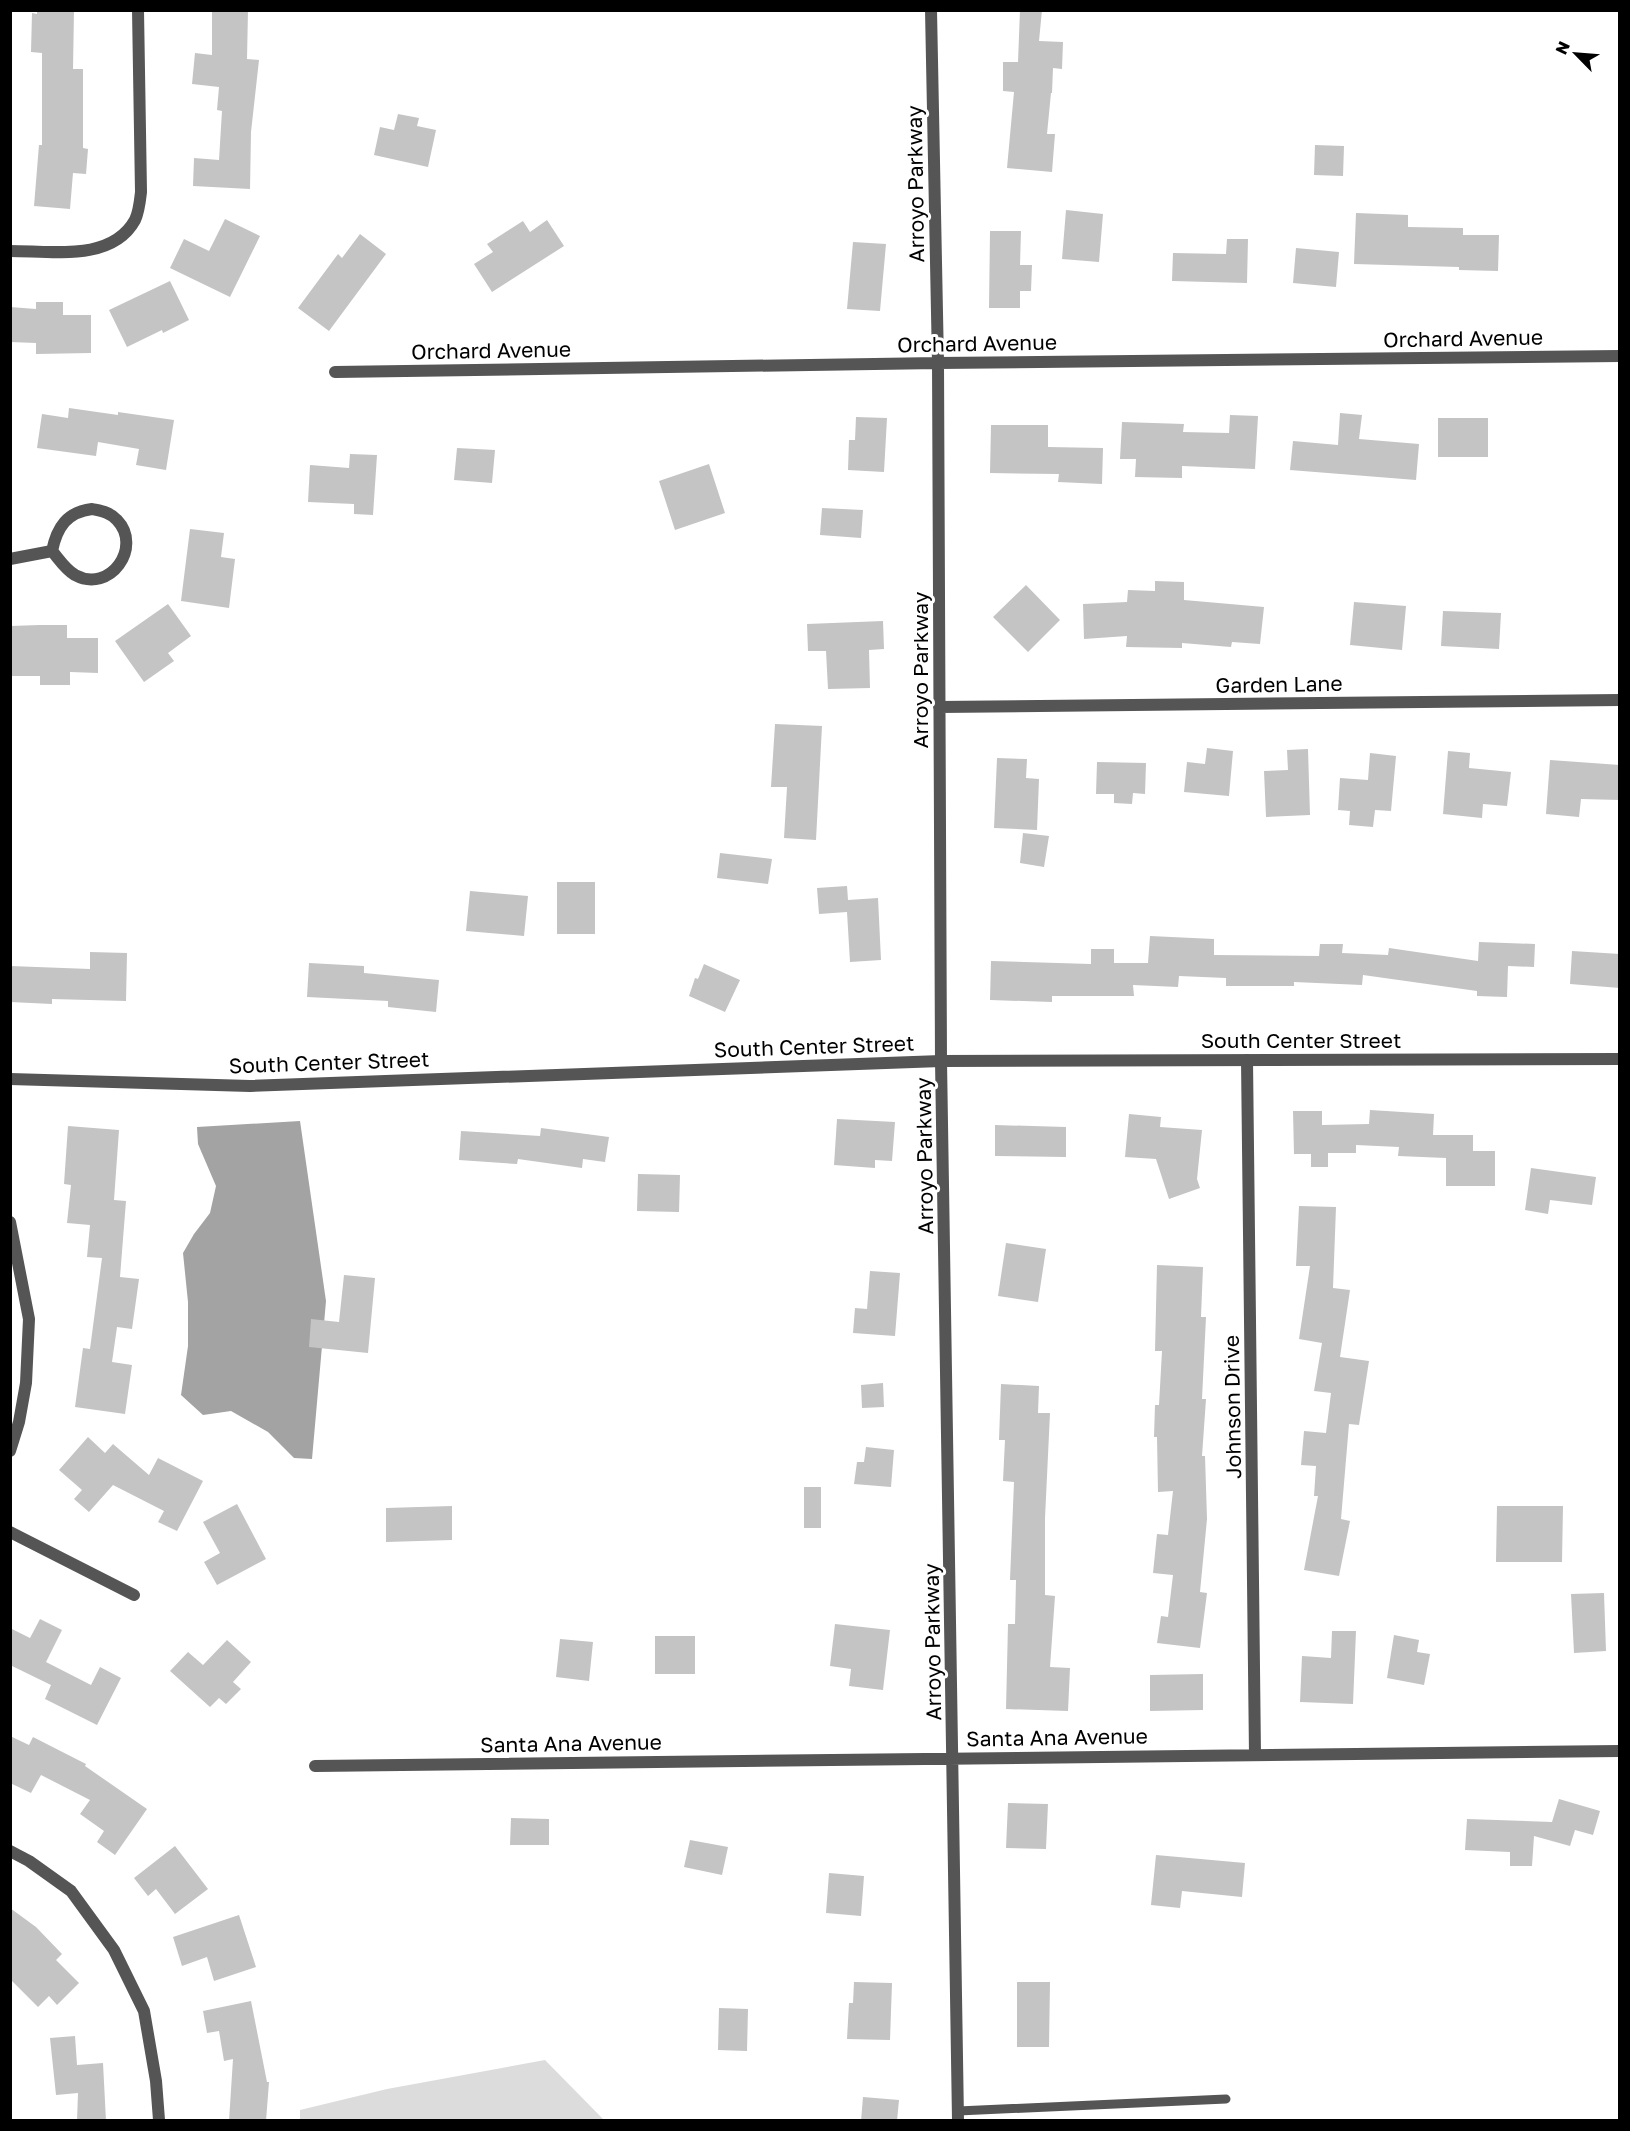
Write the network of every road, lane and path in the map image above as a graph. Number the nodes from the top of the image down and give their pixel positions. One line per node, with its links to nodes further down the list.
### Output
1 (138, 10): 3 (street)
2 (931, 10): 5 (street, Arroyo Parkway)
3 (10, 251)
4 (1620, 356): 5 (street, Orchard Avenue)
5 (938, 363): 6 (street, Orchard Avenue); 10 (street, Arroyo Parkway)
6 (335, 372)
7 (52, 551): 7 (street); 8 (street)
8 (10, 559)
9 (1620, 700): 10 (street, Garden Lane)
10 (939, 707): 13 (street, Arroyo Parkway)
11 (1620, 1059): 12 (street, South Center Street)
12 (1247, 1060): 13 (street, South Center Street); 21 (street, Johnson Drive)
13 (941, 1061): 14 (street, South Center Street); 22 (street, Arroyo Parkway)
14 (10, 1078)
15 (10, 1222): 16 (street)
16 (11, 1231): 17 (street)
17 (10, 1451)
18 (10, 1532): 19 (street)
19 (134, 1595)
20 (1620, 1751): 21 (street, Santa Ana Avenue)
21 (1255, 1755): 22 (street, Santa Ana Avenue)
22 (954, 1758): 23 (street, Santa Ana Avenue); 26 (street, Arroyo Parkway)
23 (315, 1766)
24 (10, 1851): 27 (street)
25 (1226, 2099): 26 (lane)
26 (958, 2116)
27 (159, 2121)

